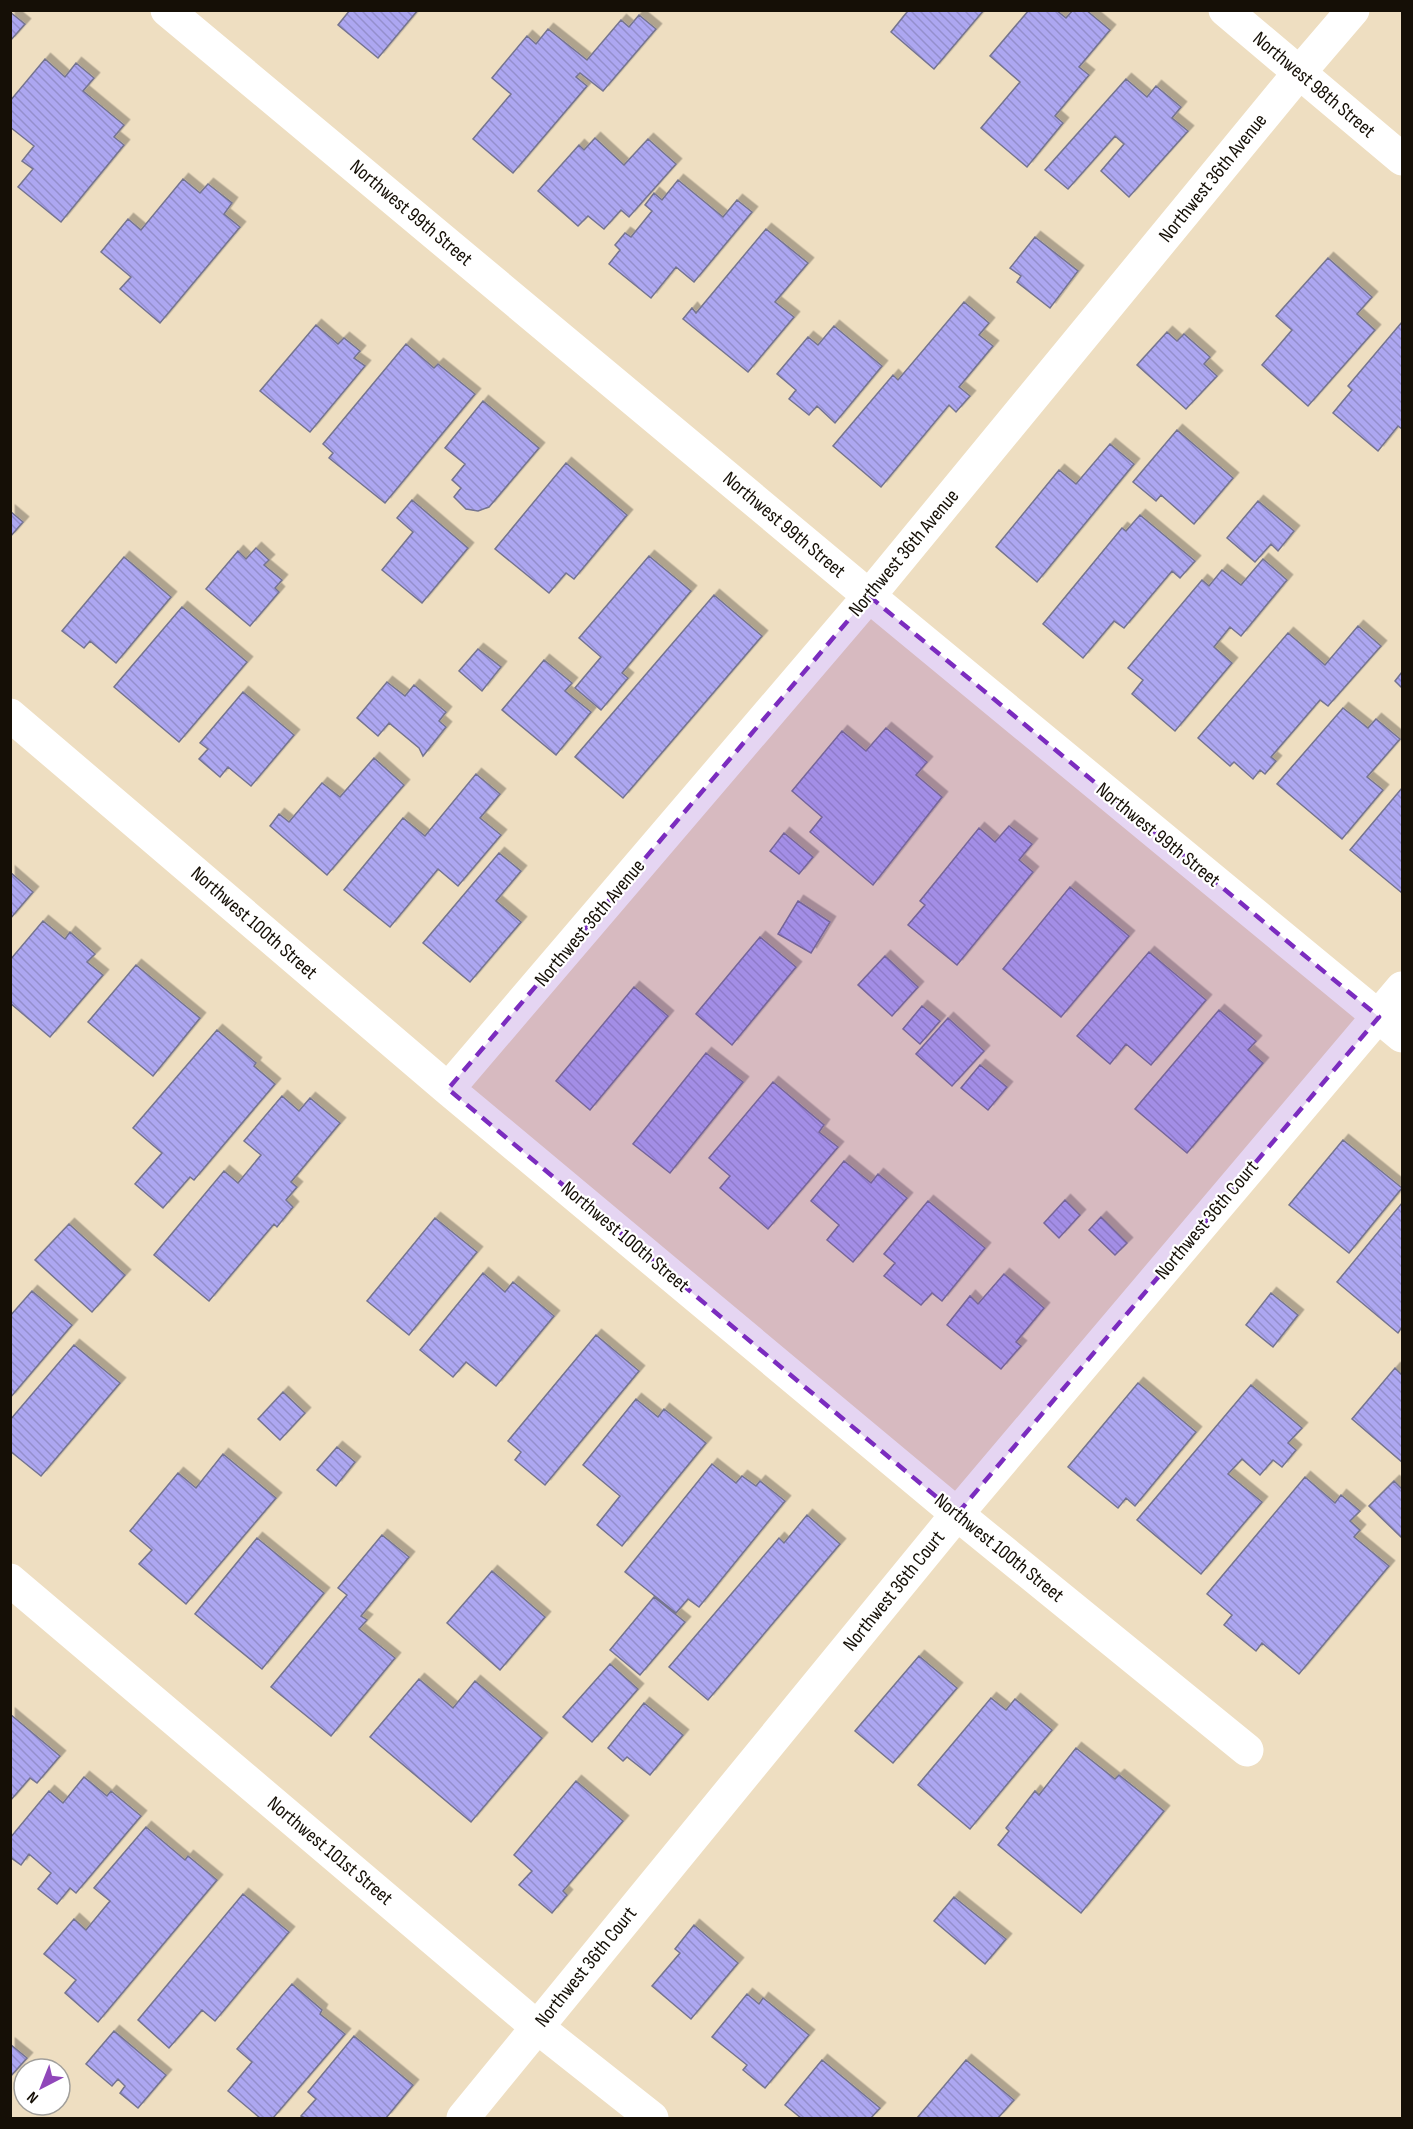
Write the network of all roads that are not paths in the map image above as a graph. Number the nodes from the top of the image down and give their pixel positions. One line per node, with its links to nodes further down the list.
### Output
1 (167, 10): 6 (street, Northwest 99th Street)
2 (1225, 10): 4 (street, Northwest 98th Street)
3 (1353, 10): 4 (street, Northwest 36th Avenue)
4 (1299, 73): 5 (street, Northwest 98th Street); 6 (street, Northwest 36th Avenue)
5 (1402, 159)
6 (869, 596): 9 (street, Northwest 99th Street); 10 (street, Northwest 36th Avenue)
7 (10, 715): 10 (street, Northwest 100th Street)
8 (1402, 988): 9 (street, Northwest 36th Court)
9 (1391, 1027): 11 (street, Northwest 36th Court)
10 (448, 1089): 11 (street, Northwest 100th Street)
11 (957, 1514): 13 (street, Northwest 100th Street); 14 (street, Northwest 36th Court)
12 (10, 1580): 14 (street, Northwest 101st Street)
13 (1247, 1750)
14 (537, 2027): 15 (street, Northwest 36th Court); 16 (street, Northwest 101st Street)
15 (463, 2118)
16 (652, 2118)

